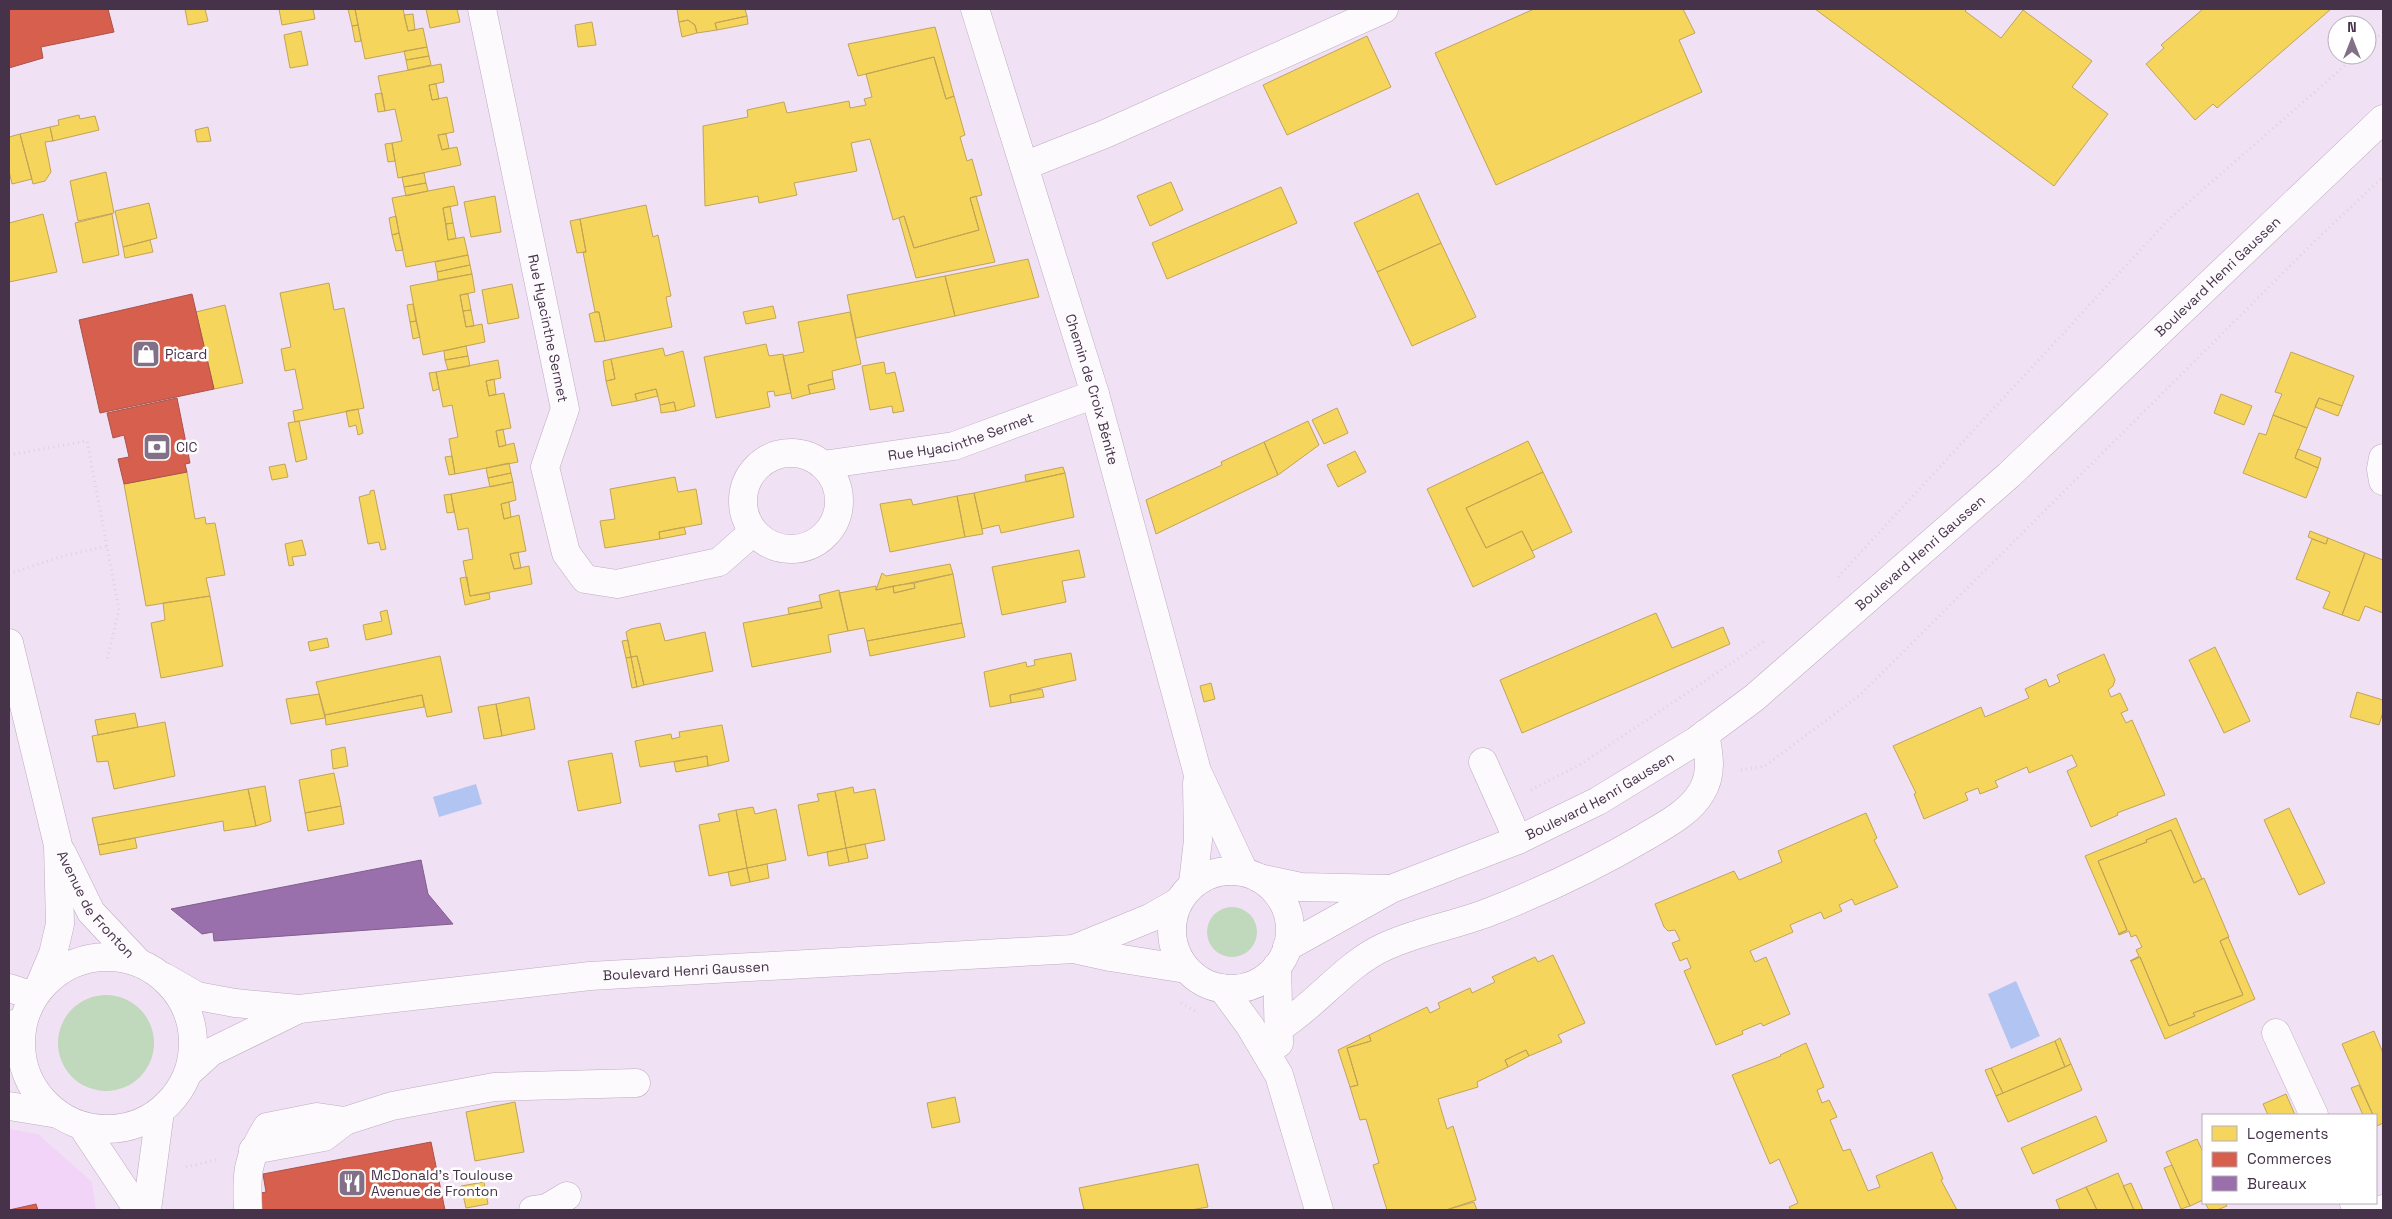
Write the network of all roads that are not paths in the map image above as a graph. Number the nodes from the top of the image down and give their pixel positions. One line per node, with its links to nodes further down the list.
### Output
1 (482, 9): 10 (street, Rue Hyacinthe Sermet)
2 (976, 9): 5 (street, Chemin de Croix Bénite)
3 (1384, 9): 5 (street)
4 (2383, 118): 12 (street, Boulevard Henri Gaussen)
5 (1024, 166): 6 (street, Chemin de Croix Bénite)
6 (1095, 394): 8 (street, Rue Hyacinthe Sermet); 14 (street, Chemin de Croix Bénite)
7 (2383, 458): 9 (street)
8 (823, 465): 10 (street); 10 (street)
9 (2383, 481)
10 (753, 532)
11 (9, 643): 16 (street)
12 (1704, 734): 15 (street, Boulevard Henri Gaussen); 29 (street)
13 (1483, 762): 15 (street)
14 (1197, 771): 17 (street, Chemin de Croix Bénite); 19 (street, Chemin de Croix Bénite)
15 (1518, 840): 18 (street, Boulevard Henri Gaussen)
16 (58, 845): 22 (street, Avenue de Fronton); 26 (street, Avenue de Fronton)
17 (1252, 875): 18 (street, Boulevard Henri Gaussen); 19 (street, Boulevard Henri Gaussen); 21 (street)
18 (1390, 889): 21 (street, Boulevard Henri Gaussen)
19 (1186, 893): 20 (street, Boulevard Henri Gaussen); 23 (street, Boulevard Henri Gaussen)
20 (1074, 949): 23 (street, Boulevard Henri Gaussen); 27 (street, Boulevard Henri Gaussen)
21 (1282, 957): 25 (street, Boulevard Henri Gaussen); 29 (street)
22 (138, 962): 24 (street); 26 (street)
23 (1186, 969): 25 (street, Boulevard Henri Gaussen)
24 (164, 978): 27 (street, Boulevard Henri Gaussen); 31 (street)
25 (1222, 988): 32 (street)
26 (27, 992): 28 (street)
27 (299, 1009): 31 (street, Boulevard Henri Gaussen)
28 (16, 1024): 36 (street)
29 (1280, 1028): 32 (street)
30 (2276, 1033): 37 (street)
31 (188, 1073): 35 (street)
32 (1279, 1075): 44 (street)
33 (636, 1083): 42 (street)
34 (9, 1106): 36 (street)
35 (160, 1111): 38 (street); 41 (street)
36 (58, 1114): 38 (street)
37 (2314, 1114)
38 (82, 1126): 40 (street)
39 (567, 1196): 43 (street)
40 (138, 1210)
41 (146, 1210)
42 (248, 1210)
43 (533, 1210)
44 (1319, 1210)

